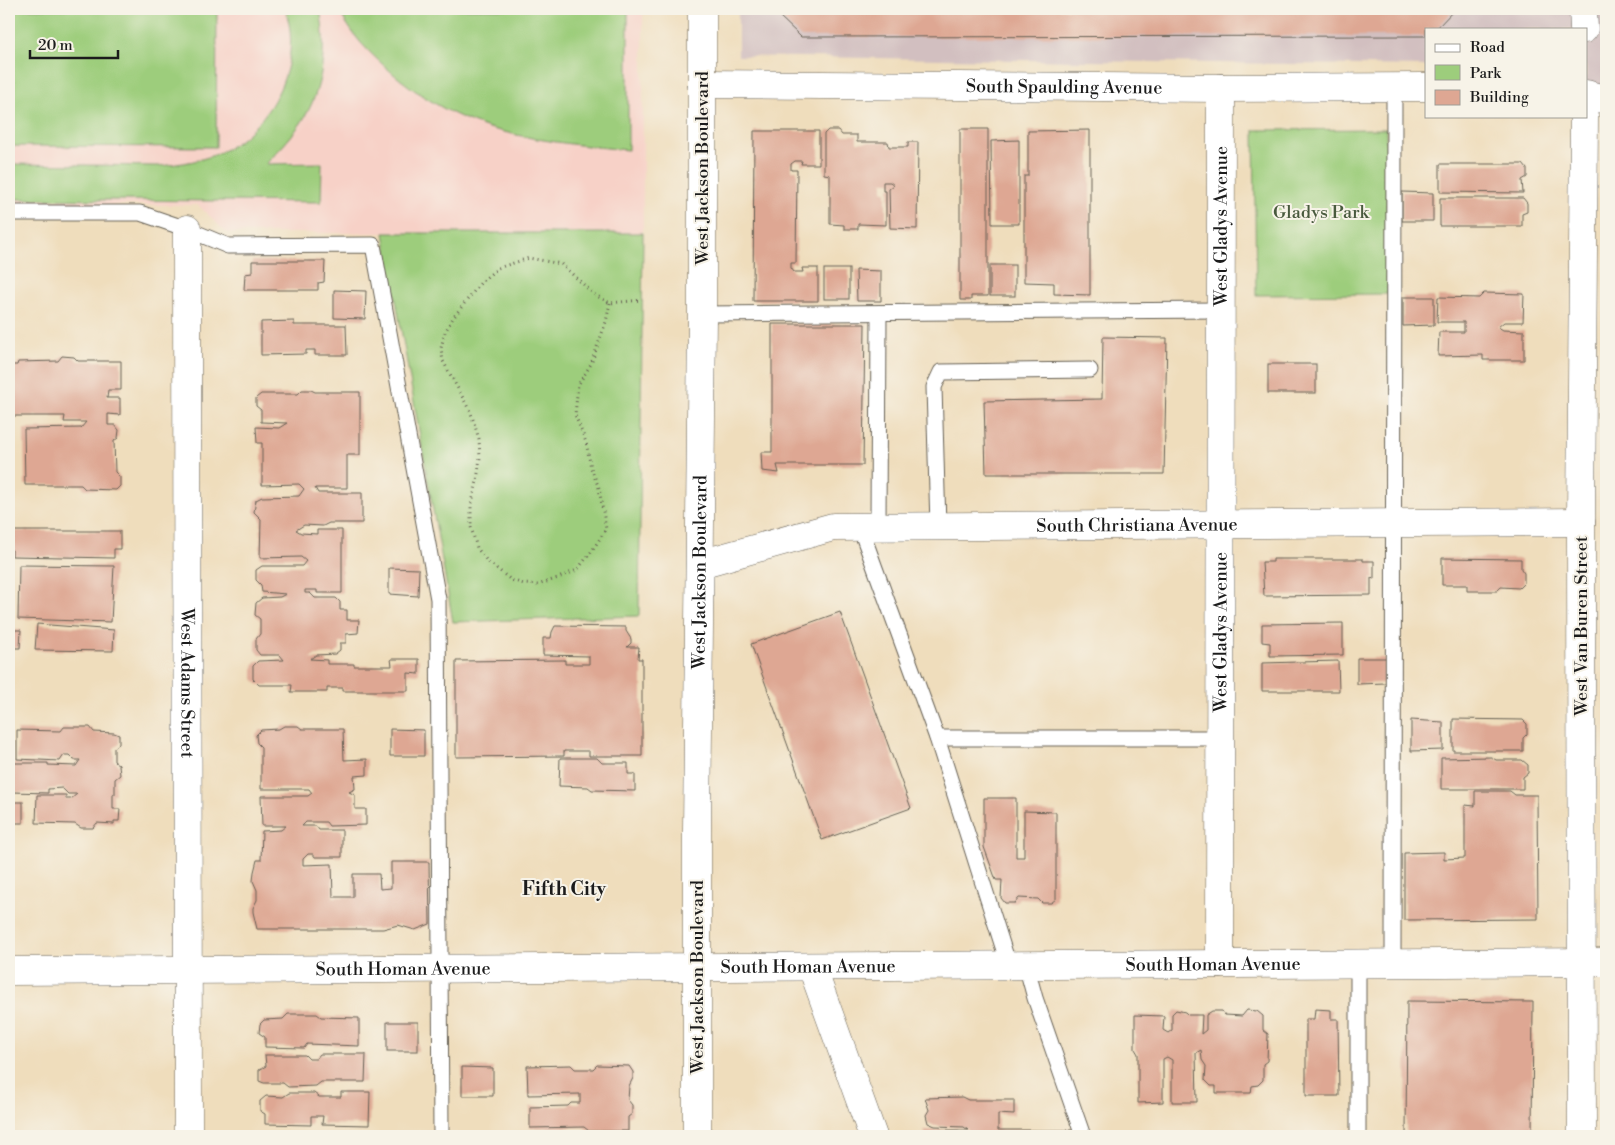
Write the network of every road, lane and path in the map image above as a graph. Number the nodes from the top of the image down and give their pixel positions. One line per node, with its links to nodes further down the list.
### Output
1 (702, 9): 4 (street, West Jackson Boulevard)
2 (1583, 9): 3 (street)
3 (1584, 28)
4 (702, 84): 6 (street, South Spaulding Avenue); 17 (street, West Jackson Boulevard)
5 (1425, 87): 7 (street, South Spaulding Avenue)
6 (1221, 88): 7 (street, South Spaulding Avenue); 15 (street, West Gladys Avenue)
7 (1394, 88): 20 (lane)
8 (1588, 95): 9 (street)
9 (1606, 100)
10 (1584, 118): 19 (street, West Van Buren Street)
11 (9, 213): 12 (lane)
12 (187, 229): 34 (lane); 35 (street, West Adams Street)
13 (642, 300): 14 (path)
14 (610, 303): 14 (path)
15 (1220, 310): 16 (lane); 21 (street, West Gladys Avenue)
16 (879, 313): 17 (lane); 23 (lane)
17 (702, 314): 24 (street, West Jackson Boulevard)
18 (1090, 370): 22 (lane)
19 (1580, 522): 20 (street, South Christiana Avenue); 27 (street, West Van Buren Street)
20 (1393, 523): 21 (street, South Christiana Avenue); 29 (lane)
21 (1220, 524): 22 (street, South Christiana Avenue); 26 (street, West Gladys Avenue)
22 (938, 526): 23 (street, South Christiana Avenue)
23 (869, 527): 24 (street, South Christiana Avenue); 25 (lane)
24 (700, 564): 32 (street, West Jackson Boulevard)
25 (937, 738): 26 (lane); 31 (lane)
26 (1220, 738): 30 (street, West Gladys Avenue)
27 (1594, 962): 29 (street, South Homan Avenue); 43 (street, West Van Buren Street)
28 (1358, 963): 29 (street, South Homan Avenue); 30 (street, South Homan Avenue); 42 (lane)
29 (1393, 963)
30 (1220, 964): 31 (street, South Homan Avenue)
31 (1017, 966): 33 (street, South Homan Avenue); 41 (lane)
32 (697, 967): 33 (street, South Homan Avenue); 34 (street, South Homan Avenue); 39 (street, West Jackson Boulevard)
33 (812, 967): 40 (street)
34 (440, 969): 35 (street, South Homan Avenue); 38 (lane)
35 (188, 970): 36 (street, South Homan Avenue); 37 (street, West Adams Street)
36 (9, 972)
37 (188, 1136)
38 (441, 1136)
39 (697, 1136)
40 (873, 1136)
41 (1083, 1136)
42 (1358, 1136)
43 (1582, 1136)

